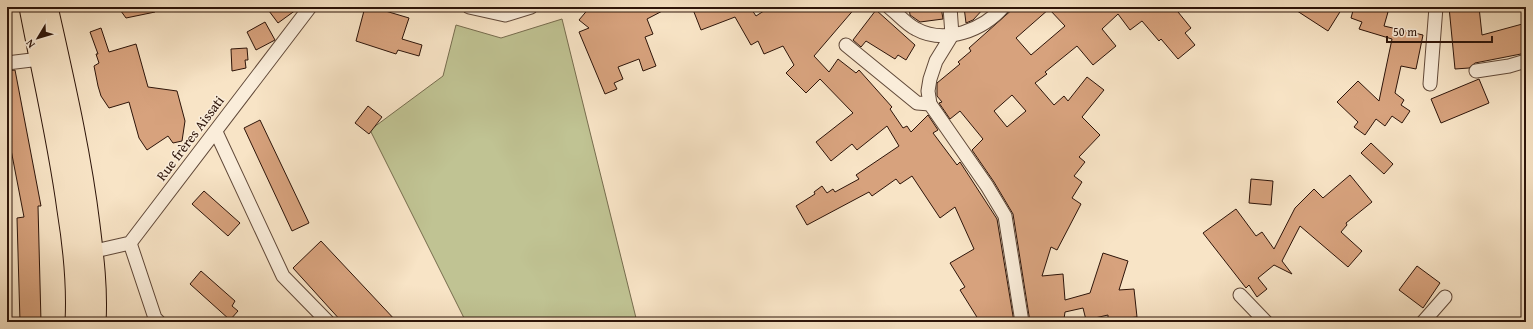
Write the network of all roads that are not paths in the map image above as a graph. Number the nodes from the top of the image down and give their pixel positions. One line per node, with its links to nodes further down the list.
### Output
1 (30, 7): 12 (main road)
2 (47, 7): 20 (main road)
3 (310, 7): 18 (street, Rue frères Aissati)
4 (470, 7): 5 (street)
5 (531, 7)
6 (889, 7): 10 (street)
7 (950, 7): 10 (street)
8 (1003, 7): 10 (street)
9 (1436, 7): 16 (street)
10 (952, 35): 17 (street)
11 (846, 45): 17 (street)
12 (40, 59): 14 (street); 20 (main road)
13 (1526, 61): 15 (street)
14 (7, 63)
15 (1476, 71)
16 (1430, 84)
17 (930, 104): 27 (street)
18 (216, 132): 19 (street, Rue frères Aissati); 26 (street)
19 (130, 243): 20 (street); 23 (street)
20 (83, 253): 24 (main road); 25 (main road)
21 (1240, 295): 28 (street)
22 (1445, 297): 29 (street)
23 (156, 321)
24 (76, 322)
25 (95, 322)
26 (328, 322)
27 (1022, 322)
28 (1266, 322)
29 (1423, 322)

